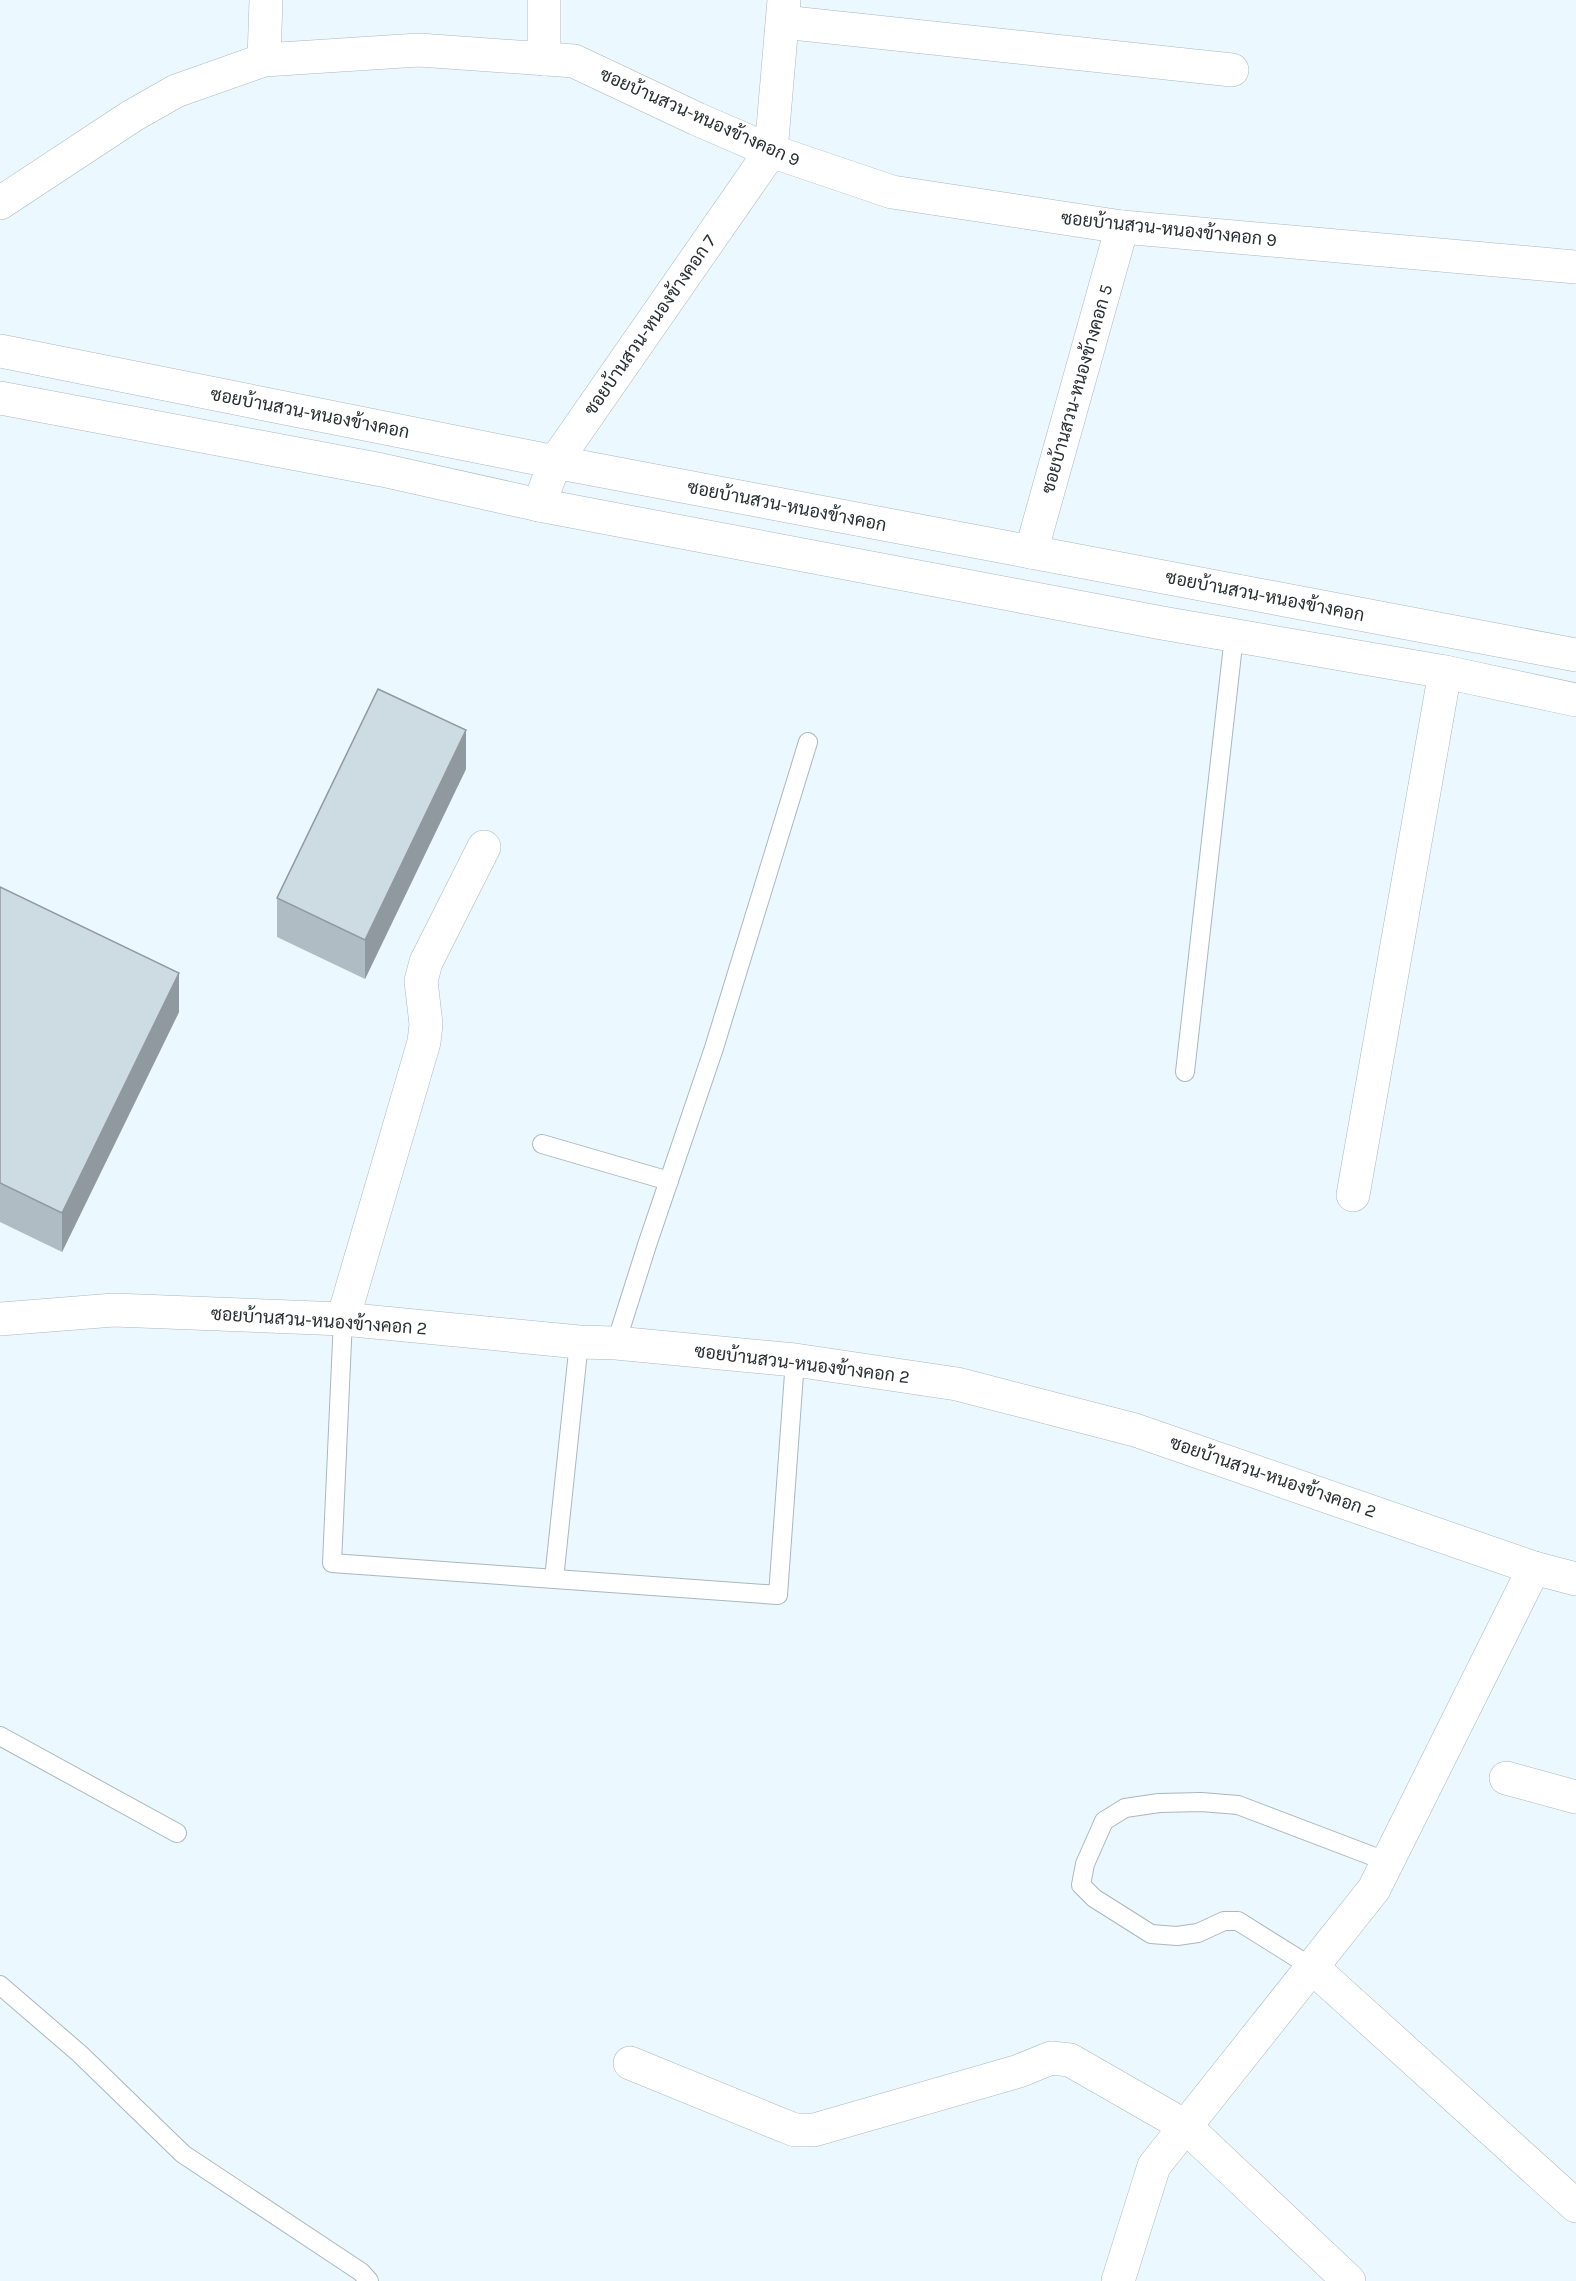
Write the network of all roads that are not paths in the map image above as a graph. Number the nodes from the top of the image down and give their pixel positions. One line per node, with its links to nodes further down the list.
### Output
1 (266, 0): 5 (street)
2 (544, 0): 4 (street)
3 (783, 11): 6 (street); 7 (street)
4 (544, 59): 5 (street, ซอยบ้านสวน-หนองข้างคอก 9); 7 (street, ซอยบ้านสวน-หนองข้างคอก 9)
5 (264, 60): 8 (street, ซอยบ้านสวน-หนองข้างคอก 9)
6 (1232, 70)
7 (771, 151): 9 (street, ซอยบ้านสวน-หนองข้างคอก 9); 13 (street, ซอยบ้านสวน-หนองข้างคอก 7)
8 (0, 203)
9 (1122, 226): 10 (street, ซอยบ้านสวน-หนองข้างคอก 9); 15 (street, ซอยบ้านสวน-หนองข้างคอก 5)
10 (1576, 267)
11 (0, 351): 13 (street, ซอยบ้านสวน-หนองข้างคอก)
12 (0, 398): 14 (street)
13 (555, 462): 14 (street, ซอยบ้านสวน-หนองข้างคอก 7); 15 (street, ซอยบ้านสวน-หนองข้างคอก)
14 (539, 505): 16 (street)
15 (1031, 552): 17 (street, ซอยบ้านสวน-หนองข้างคอก)
16 (1234, 636): 18 (street); 22 (lane)
17 (1576, 655)
18 (1444, 672): 19 (street); 25 (street)
19 (1576, 700)
20 (808, 742): 24 (lane)
21 (484, 847): 27 (street)
22 (1185, 1072)
23 (542, 1144): 24 (lane)
24 (669, 1181): 29 (lane)
25 (1353, 1195)
26 (0, 1319): 27 (street, ซอยบ้านสวน-หนองข้างคอก 2)
27 (343, 1319): 28 (street, ซอยบ้านสวน-หนองข้างคอก 2); 32 (lane)
28 (579, 1342): 29 (street, ซอยบ้านสวน-หนองข้างคอก 2); 32 (lane)
29 (616, 1343): 30 (street, ซอยบ้านสวน-หนองข้างคอก 2)
30 (795, 1360): 31 (street, ซอยบ้านสวน-หนองข้างคอก 2); 32 (lane)
31 (1534, 1568): 33 (street, ซอยบ้านสวน-หนองข้างคอก 2); 38 (street)
32 (554, 1579)
33 (1576, 1579)
34 (0, 1736): 37 (lane)
35 (1506, 1778): 36 (street)
36 (1576, 1797)
37 (177, 1833)
38 (1388, 1862): 39 (street); 39 (lane)
39 (1313, 1968): 42 (street); 43 (street)
40 (0, 1985): 44 (lane)
41 (630, 2063): 42 (street)
42 (1185, 2126): 45 (street); 46 (street)
43 (1576, 2206)
44 (369, 2281)
45 (1118, 2281)
46 (1349, 2281)

